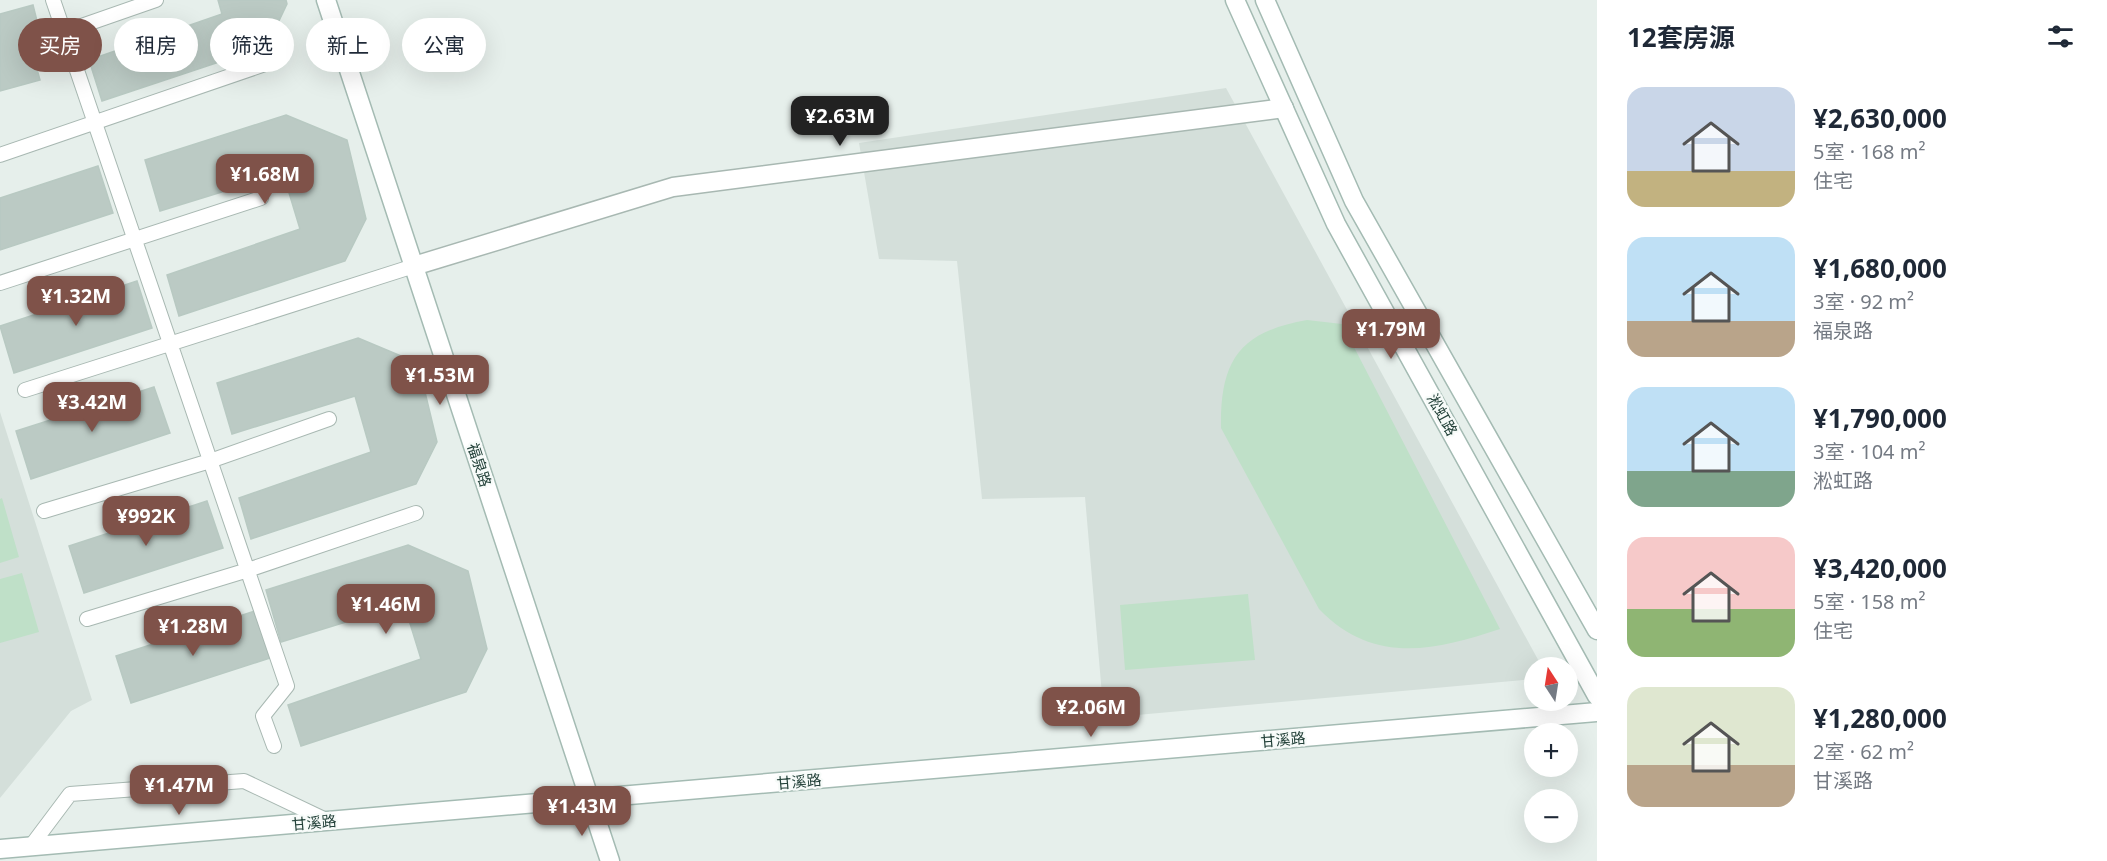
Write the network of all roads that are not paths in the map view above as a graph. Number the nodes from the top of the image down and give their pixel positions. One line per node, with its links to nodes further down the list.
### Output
1 (53, 0): 6 (lane)
2 (156, 0): 7 (lane)
3 (326, 0): 15 (street, 福泉路)
4 (1235, 0): 10 (street, 淞虹路)
5 (1265, 0): 25 (street, 淞虹路)
6 (59, 18)
7 (102, 19)
8 (78, 72): 11 (lane)
9 (242, 72): 11 (lane)
10 (1284, 108): 15 (street); 26 (street, 淞虹路)
11 (95, 123): 12 (lane); 14 (lane)
12 (0, 155)
13 (261, 198): 14 (lane)
14 (135, 239): 16 (lane); 17 (lane)
15 (414, 266): 17 (lane); 29 (street, 福泉路)
16 (0, 283)
17 (170, 342): 18 (lane); 20 (lane)
18 (25, 390)
19 (329, 420): 20 (lane)
20 (210, 461): 21 (lane); 23 (lane)
21 (44, 511)
22 (416, 513): 23 (lane)
23 (248, 570): 24 (lane); 28 (lane)
24 (87, 619)
25 (1597, 630)
26 (1597, 696)
27 (1597, 712): 29 (street, 甘溪路)
28 (274, 746)
29 (589, 800): 30 (street, 甘溪路); 33 (street, 福泉路)
30 (330, 822): 31 (street, 甘溪路); 31 (lane)
31 (31, 846): 32 (street, 甘溪路)
32 (0, 849)
33 (610, 861)

